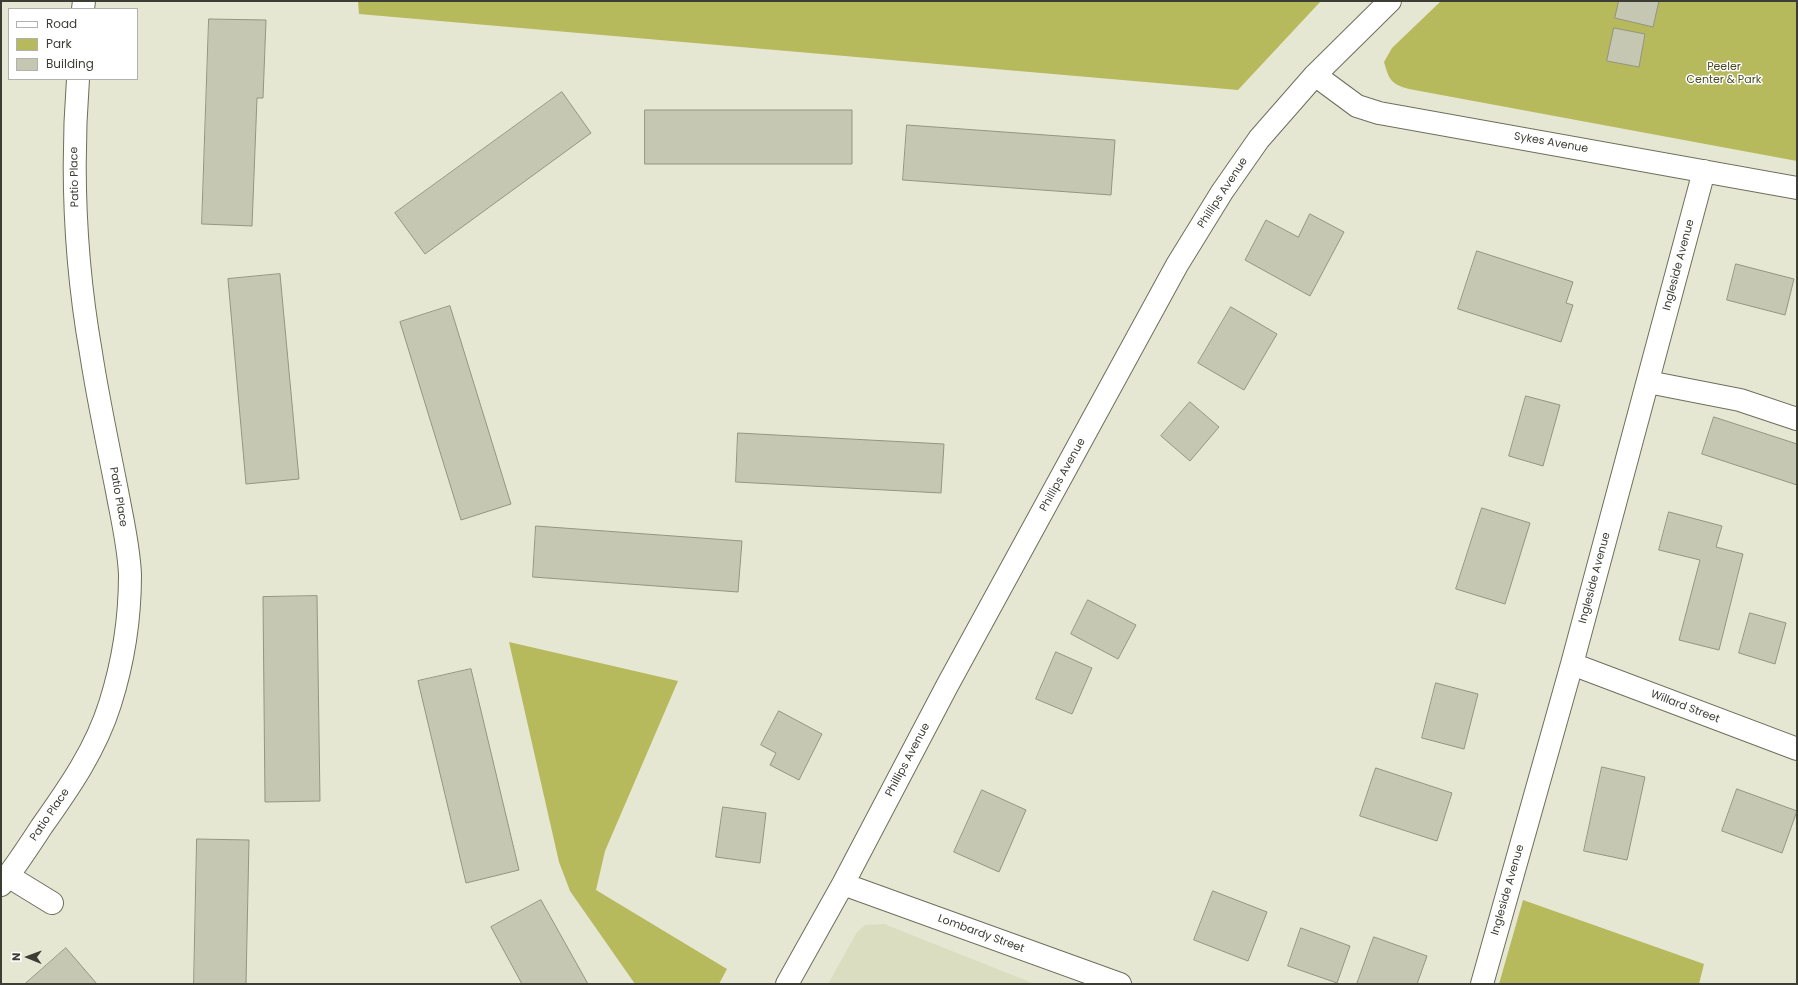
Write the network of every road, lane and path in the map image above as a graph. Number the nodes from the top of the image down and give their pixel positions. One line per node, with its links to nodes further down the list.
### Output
1 (1390, 1): 2 (street, Phillips Avenue)
2 (1315, 75): 4 (street, Sykes Avenue); 11 (street, Phillips Avenue)
3 (78, 80): 10 (street, Patio Place)
4 (1704, 171): 5 (street, Sykes Avenue); 6 (street, Ingleside Avenue)
5 (1797, 188)
6 (1648, 382): 7 (street); 8 (street, Ingleside Avenue)
7 (1797, 419)
8 (1572, 664): 9 (street, Willard Street); 15 (street, Ingleside Avenue)
9 (1797, 749)
10 (5, 880): 12 (street)
11 (843, 884): 13 (street, Phillips Avenue); 14 (street, Lombardy Street)
12 (52, 903)
13 (787, 984)
14 (1120, 984)
15 (1482, 984)

